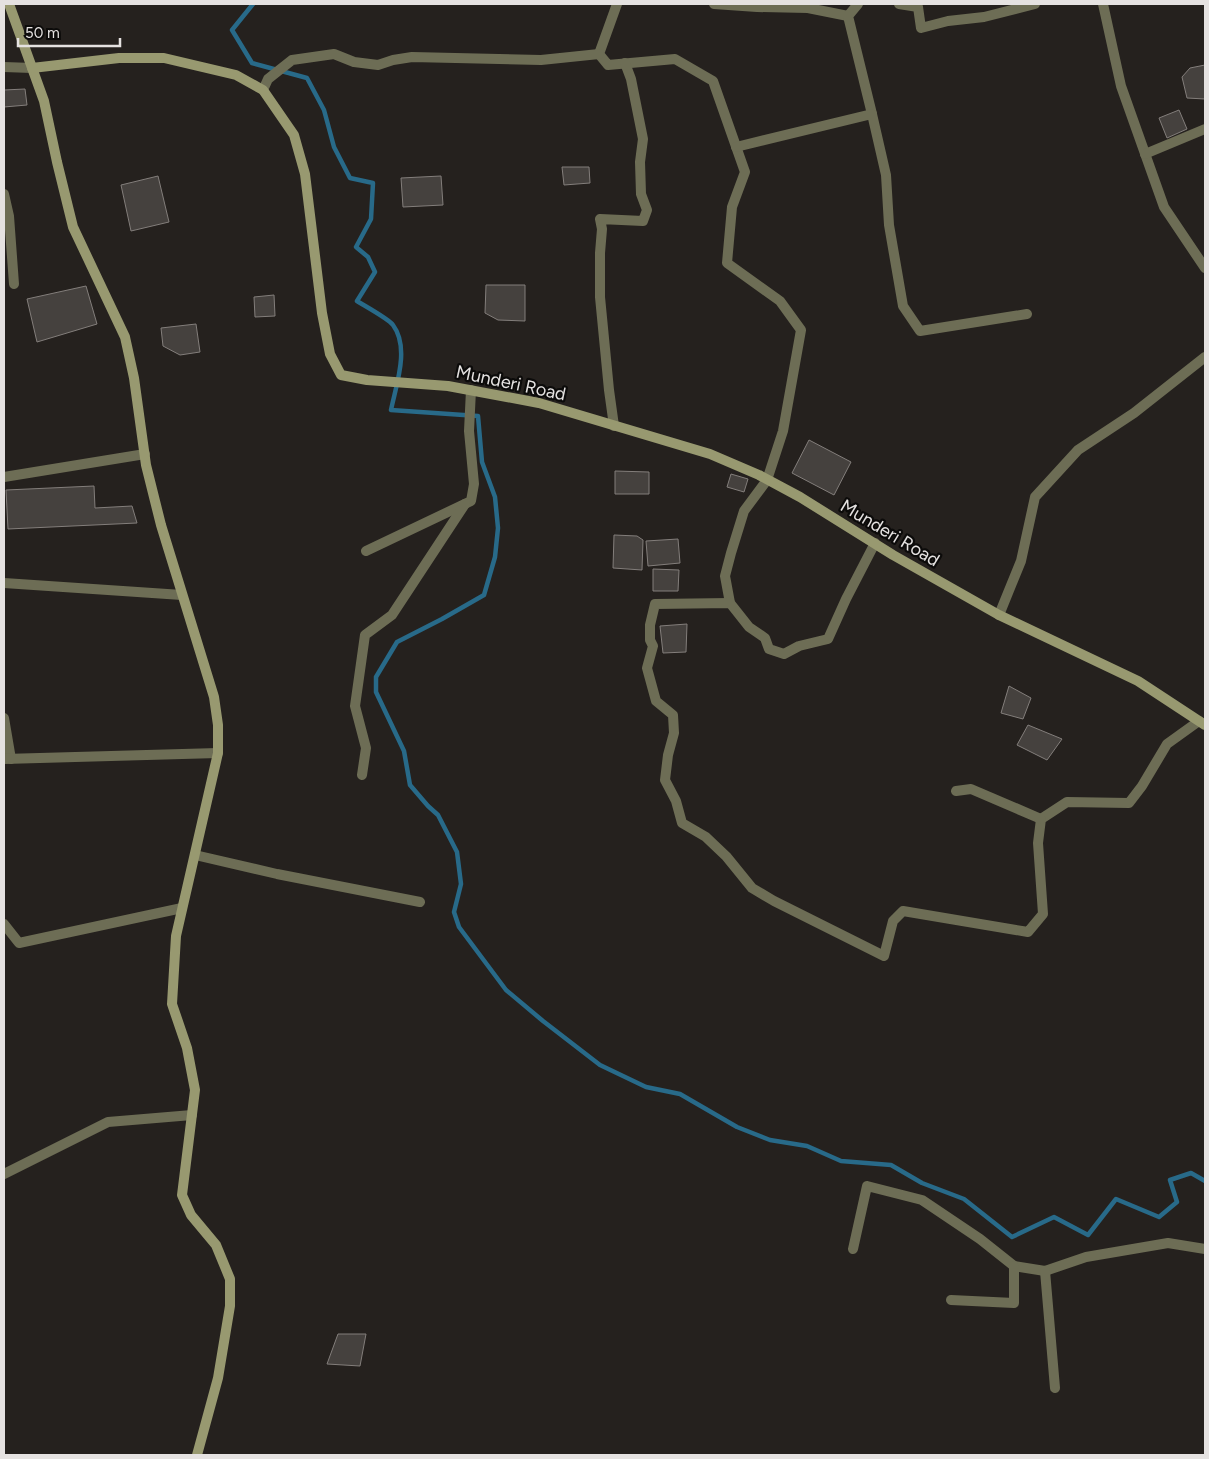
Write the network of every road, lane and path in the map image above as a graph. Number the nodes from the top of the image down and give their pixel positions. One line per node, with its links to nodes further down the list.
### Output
1 (9, 4): 13 (main road)
2 (617, 4): 10 (street)
3 (714, 4): 9 (street)
4 (858, 4): 9 (street)
5 (899, 4): 8 (street)
6 (1035, 4): 8 (street)
7 (1102, 4): 18 (street)
8 (1011, 7)
9 (848, 16): 15 (street)
10 (599, 54): 11 (street); 14 (street)
11 (625, 64): 17 (street); 25 (street)
12 (4, 67): 13 (street)
13 (32, 68): 14 (main road, Munderi Road); 26 (main road)
14 (263, 90): 24 (main road, Munderi Road)
15 (872, 114): 17 (street); 22 (street)
16 (1205, 129): 18 (street)
17 (736, 147): 28 (street)
18 (1145, 154): 20 (street)
19 (4, 194): 21 (street)
20 (1205, 268)
21 (14, 284)
22 (1027, 314)
23 (1205, 357): 35 (street)
24 (471, 390): 25 (main road, Munderi Road); 29 (street)
25 (614, 426): 28 (main road, Munderi Road)
26 (145, 454): 27 (street); 33 (main road)
27 (4, 477)
28 (767, 480): 30 (main road, Munderi Road); 34 (street)
29 (465, 504): 31 (street); 40 (street)
30 (875, 544): 34 (street); 35 (main road, Munderi Road)
31 (366, 551)
32 (4, 583): 33 (street)
33 (182, 595): 38 (main road)
34 (730, 603): 42 (street)
35 (999, 615): 37 (main road, Munderi Road)
36 (4, 718): 39 (street)
37 (1202, 723): 42 (street)
38 (218, 753): 39 (street); 43 (main road)
39 (7, 759)
40 (362, 775)
41 (956, 791): 42 (street)
42 (1041, 819)
43 (194, 855): 44 (street); 45 (main road)
44 (420, 902)
45 (182, 908): 46 (street); 47 (main road)
46 (4, 924)
47 (192, 1115): 48 (street); 55 (main road)
48 (4, 1174)
49 (1205, 1248): 52 (street)
50 (853, 1249): 51 (street)
51 (1014, 1266): 52 (street); 53 (street)
52 (1045, 1271): 54 (street)
53 (951, 1300)
54 (1055, 1388)
55 (197, 1455)

